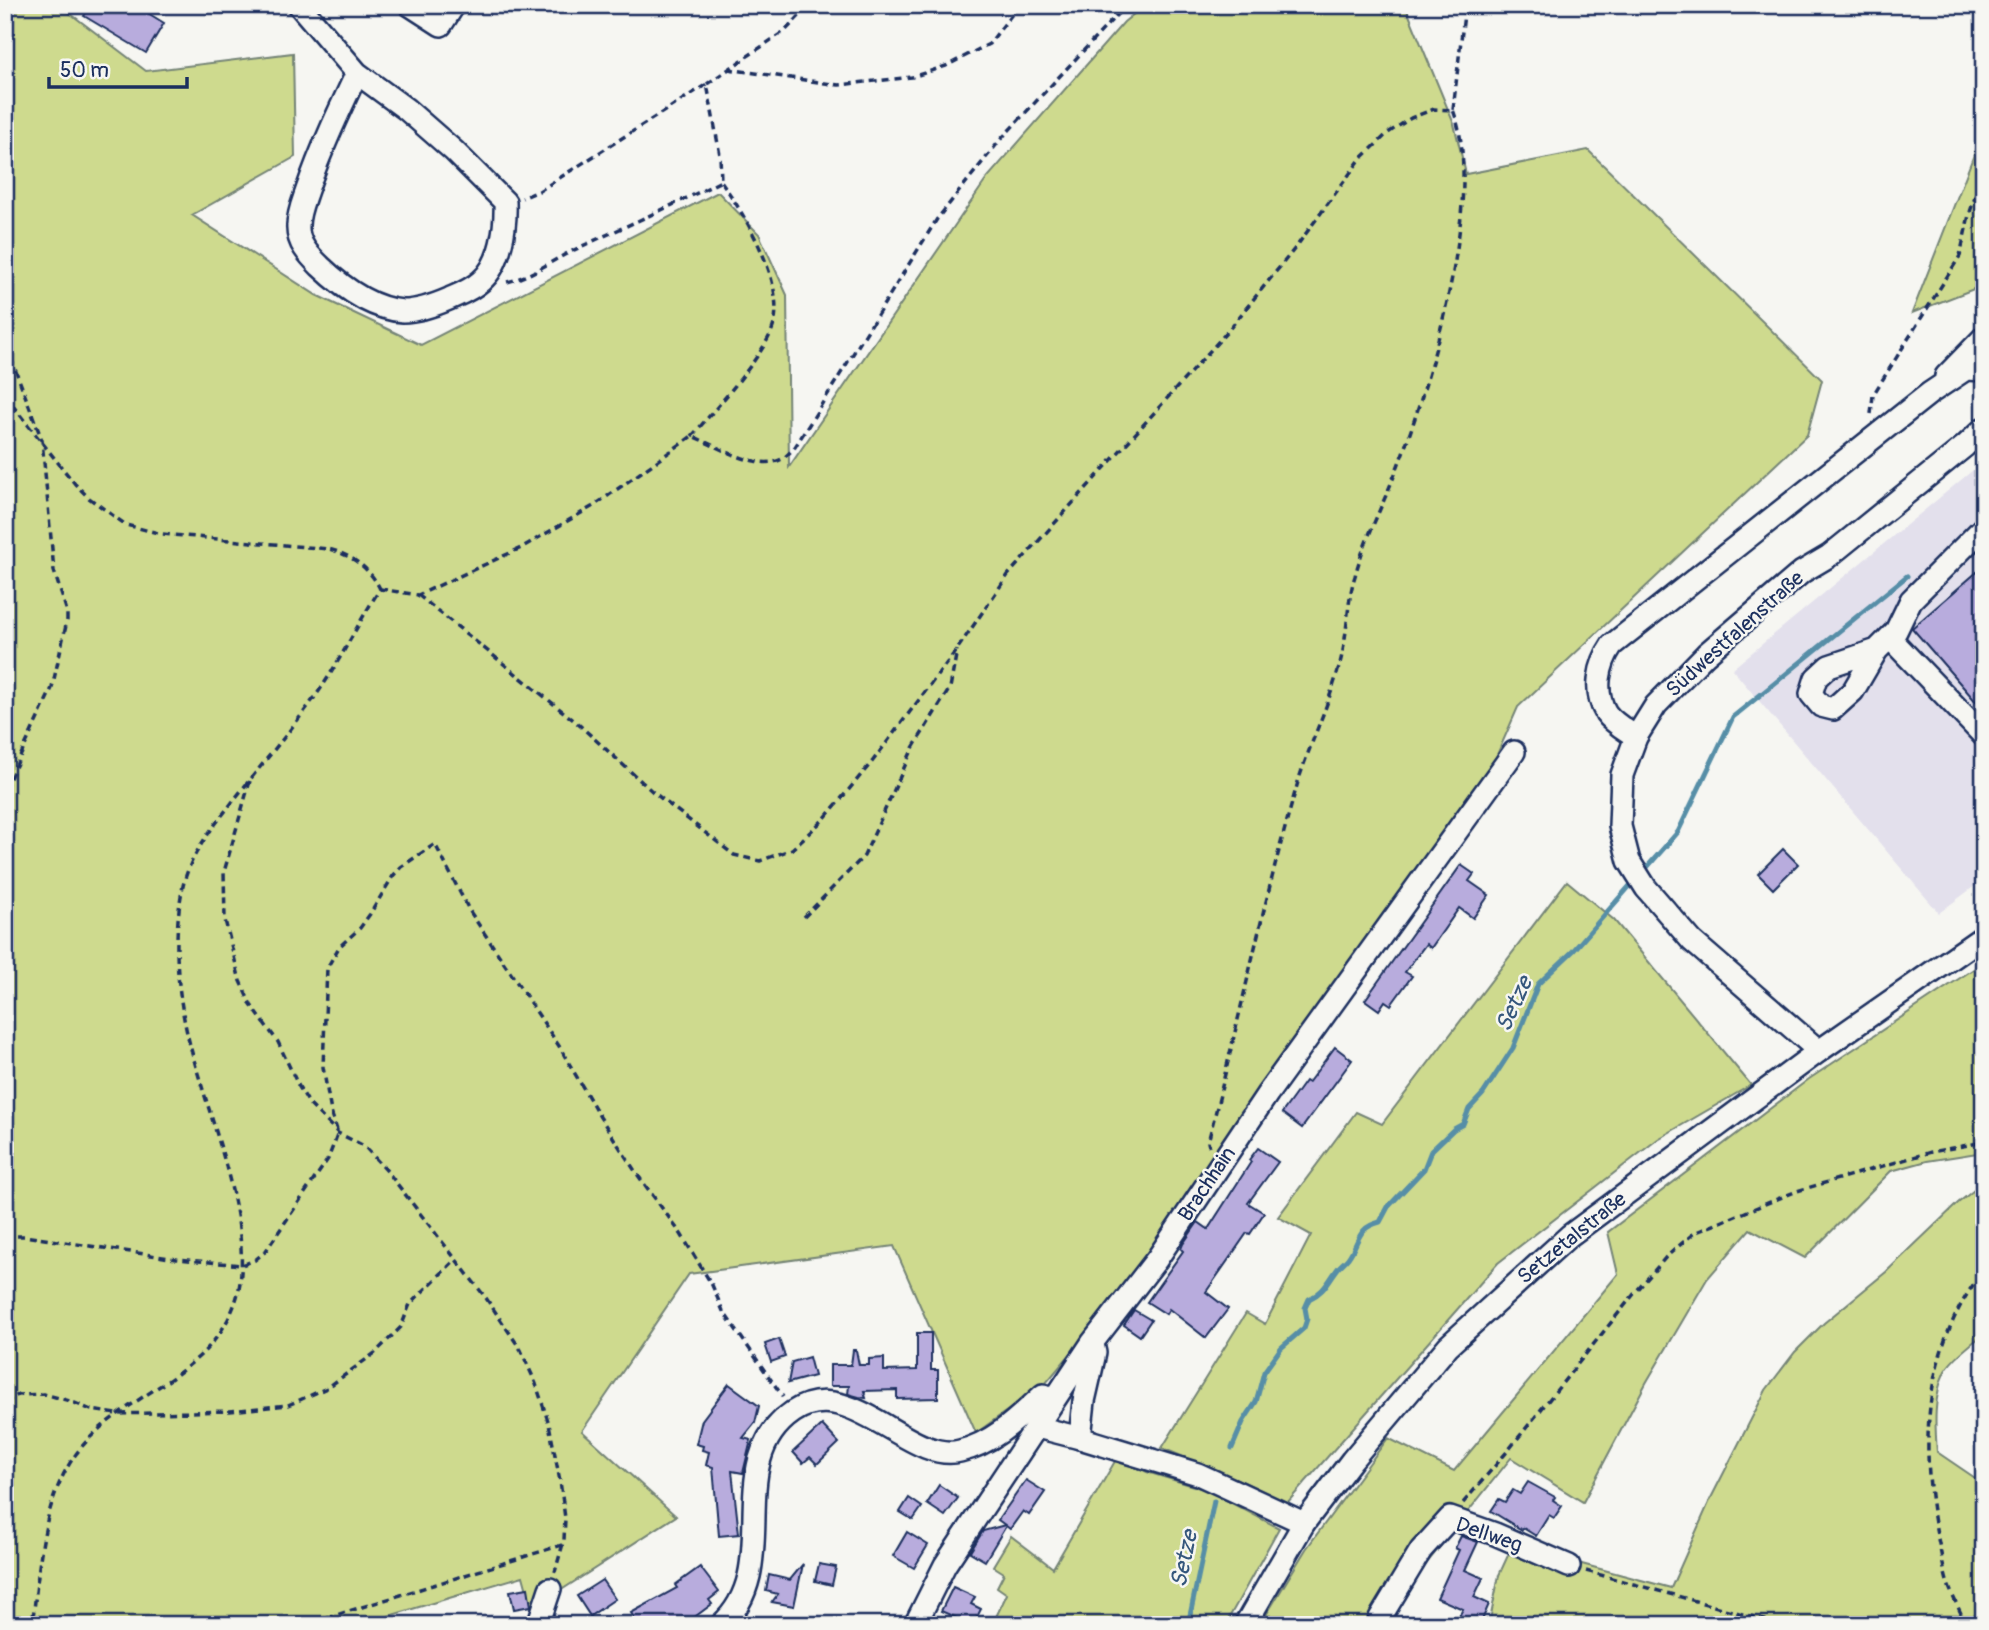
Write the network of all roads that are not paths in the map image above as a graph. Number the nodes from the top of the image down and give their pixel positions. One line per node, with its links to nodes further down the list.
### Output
1 (299, 5): 4 (street)
2 (410, 5): 3 (street)
3 (454, 5)
4 (357, 73): 4 (street)
5 (1984, 337): 8 (street)
6 (1984, 356): 7 (street)
7 (1975, 370): 8 (street)
8 (1930, 393): 14 (street)
9 (1984, 429): 11 (street)
10 (1984, 436): 11 (street)
11 (1965, 446): 14 (street, Südwestfalenstraße)
12 (1984, 527): 13 (street)
13 (1984, 736)
14 (1636, 737): 17 (street, Südwestfalenstraße)
15 (1514, 752): 18 (street, Brachhain)
16 (1984, 936): 17 (street, Setzetalstraße)
17 (1819, 1051): 22 (street, Setzetalstraße)
18 (1092, 1343): 19 (street, Brachhain); 21 (street)
19 (1055, 1398): 20 (street, Brachhain); 26 (street)
20 (1037, 1427): 21 (street); 27 (street, Brachhain)
21 (1080, 1438): 22 (street)
22 (1304, 1523): 28 (street, Setzetalstraße)
23 (1569, 1566): 29 (street, Dellweg)
24 (550, 1589): 25 (street)
25 (535, 1622)
26 (721, 1625)
27 (915, 1625)
28 (1245, 1625)
29 (1378, 1625)

